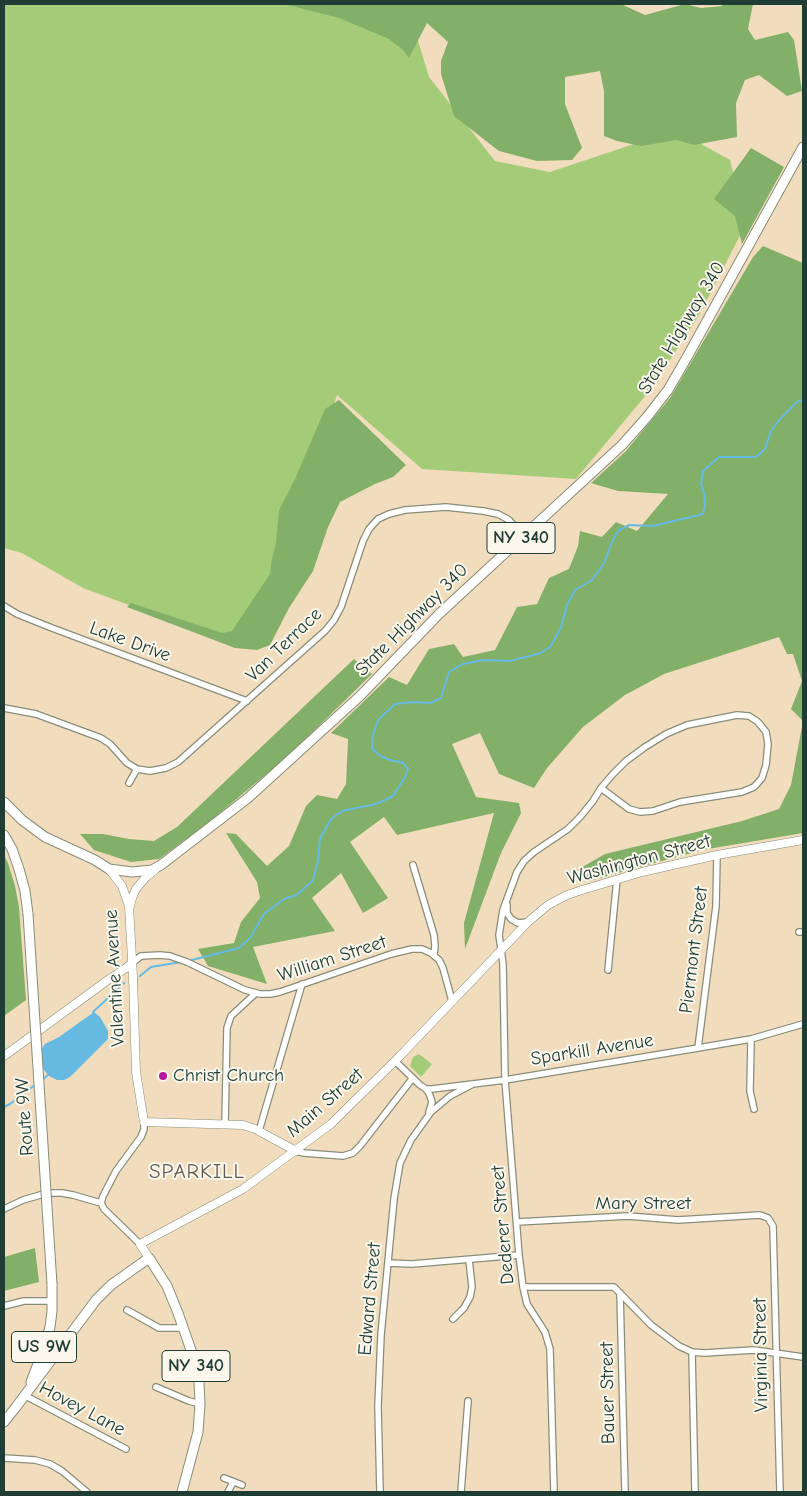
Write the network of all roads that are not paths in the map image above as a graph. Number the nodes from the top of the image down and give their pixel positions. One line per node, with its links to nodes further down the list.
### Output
1 (803, 147): 2 (main road, State Highway 340 / NY 340)
2 (523, 536): 4 (street, Van Terrace); 13 (main road, State Highway 340 / NY 340)
3 (4, 606): 4 (street, Lake Drive)
4 (247, 701): 6 (street, Van Terrace)
5 (4, 708): 6 (street)
6 (137, 769): 7 (street)
7 (129, 783)
8 (602, 788): 8 (street, Dederer Street); 17 (street, Dederer Street)
9 (4, 802): 15 (main road, Valentine Avenue)
10 (4, 835): 53 (main road, Route 9W / US 9W, bridge)
11 (803, 840): 12 (main road, Washington Street)
12 (717, 855): 16 (main road, Washington Street); 29 (street, Piermont Street)
13 (161, 865): 15 (main road); 18 (main road, State Highway 340 / NY 340)
14 (413, 865): 21 (street)
15 (109, 869): 18 (main road, Valentine Avenue)
16 (617, 879): 19 (main road, Washington Street); 23 (street)
17 (506, 900): 19 (street); 20 (street, Dederer Street)
18 (129, 913): 22 (main road, Valentine Avenue / NY 340)
19 (528, 922): 20 (main road, Washington Street)
20 (501, 950): 26 (main road, Main Street); 33 (street, Dederer Street)
21 (434, 954): 24 (street, William Street); 26 (street)
22 (132, 963): 25 (street, William Street); 30 (main road); 38 (main road, Valentine Avenue / NY 340)
23 (608, 970)
24 (302, 984): 25 (street, William Street); 40 (street)
25 (256, 993): 39 (street)
26 (452, 1001): 31 (main road, Main Street)
27 (803, 1024): 28 (street, Sparkill Avenue)
28 (751, 1039): 29 (street, Sparkill Avenue); 36 (street)
29 (698, 1048): 33 (street, Sparkill Avenue)
30 (4, 1056)
31 (395, 1061): 32 (street); 41 (main road, Main Street)
32 (412, 1079): 35 (street); 41 (street)
33 (505, 1080): 34 (street, Sparkill Avenue); 45 (street, Dederer Street)
34 (473, 1084): 35 (street, Sparkill Avenue); 37 (street, Edward Street)
35 (426, 1089): 37 (street)
36 (754, 1109)
37 (427, 1117): 50 (street, Edward Street)
38 (144, 1122): 39 (main road); 42 (street)
39 (225, 1124): 40 (main road)
40 (259, 1131): 41 (main road)
41 (296, 1151): 46 (main road, Main Street)
42 (101, 1203): 43 (street); 46 (street)
43 (4, 1209)
44 (768, 1218): 45 (street, Mary Street); 59 (street, Virginia Street)
45 (517, 1222): 47 (street, Dederer Street)
46 (140, 1244): 48 (main road, NY 340)
47 (519, 1255): 49 (street); 51 (street, Dederer Street)
48 (149, 1258): 57 (main road, NY 340); 62 (main road)
49 (469, 1260): 50 (street); 56 (street)
50 (388, 1263): 74 (street, Edward Street)
51 (523, 1287): 52 (street); 76 (street, Dederer Street)
52 (620, 1293): 58 (street); 77 (street, Bauer Street)
53 (53, 1301): 54 (street); 62 (main road, Route 9W / US 9W)
54 (4, 1306)
55 (127, 1310): 57 (street)
56 (453, 1319)
57 (184, 1328): 64 (main road, NY 340)
58 (692, 1352): 59 (street); 78 (street)
59 (776, 1353): 60 (street); 79 (street, Virginia Street)
60 (803, 1357)
61 (156, 1387): 64 (street)
62 (24, 1395): 65 (main road, US 9W); 66 (street, Hovey Lane)
63 (468, 1400): 75 (street)
64 (200, 1404): 72 (main road, NY 340)
65 (4, 1422)
66 (126, 1449)
67 (4, 1458): 71 (street)
68 (224, 1478): 69 (street)
69 (233, 1482): 70 (street); 73 (street)
70 (242, 1485)
71 (87, 1492)
72 (182, 1492)
73 (228, 1492)
74 (380, 1492)
75 (461, 1492)
76 (554, 1492)
77 (625, 1492)
78 (695, 1492)
79 (780, 1492)

